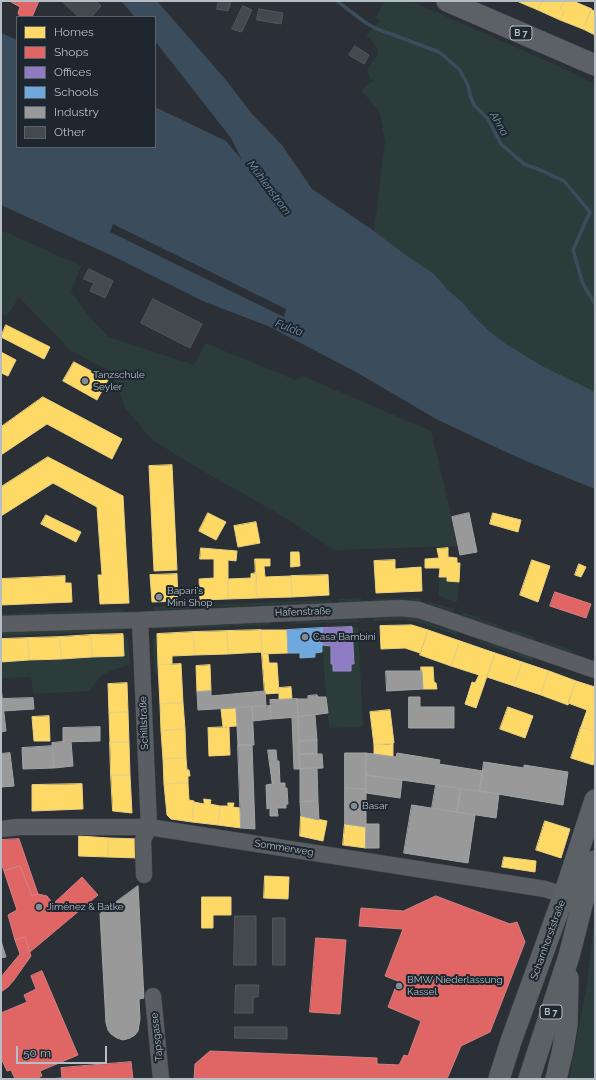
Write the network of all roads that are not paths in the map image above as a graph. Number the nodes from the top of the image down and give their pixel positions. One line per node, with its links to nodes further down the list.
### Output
1 (447, 1): 4 (main road, B 7)
2 (480, 1): 3 (main road, B 7)
3 (595, 49)
4 (595, 65)
5 (140, 620): 6 (street, Hafenstraße); 7 (street, Hafenstraße); 9 (street, Schillstraße)
6 (1, 624)
7 (595, 670)
8 (595, 800): 13 (main road, Scharnhorststraße / B 7)
9 (149, 827): 10 (street, Sommerweg); 12 (street); 13 (street, Sommerweg)
10 (1, 829)
11 (595, 861): 14 (main road, Scharnhorststraße / B 7)
12 (144, 875)
13 (564, 896): 16 (main road, Scharnhorststraße / B 7)
14 (569, 956): 17 (main road, Scharnhorststraße / B 7); 21 (main road)
15 (153, 996): 18 (street, Tapsgasse)
16 (510, 1041): 19 (main road); 20 (main road, Scharnhorststraße / B 7)
17 (532, 1076)
18 (161, 1079)
19 (486, 1079)
20 (499, 1079)
21 (556, 1079)

